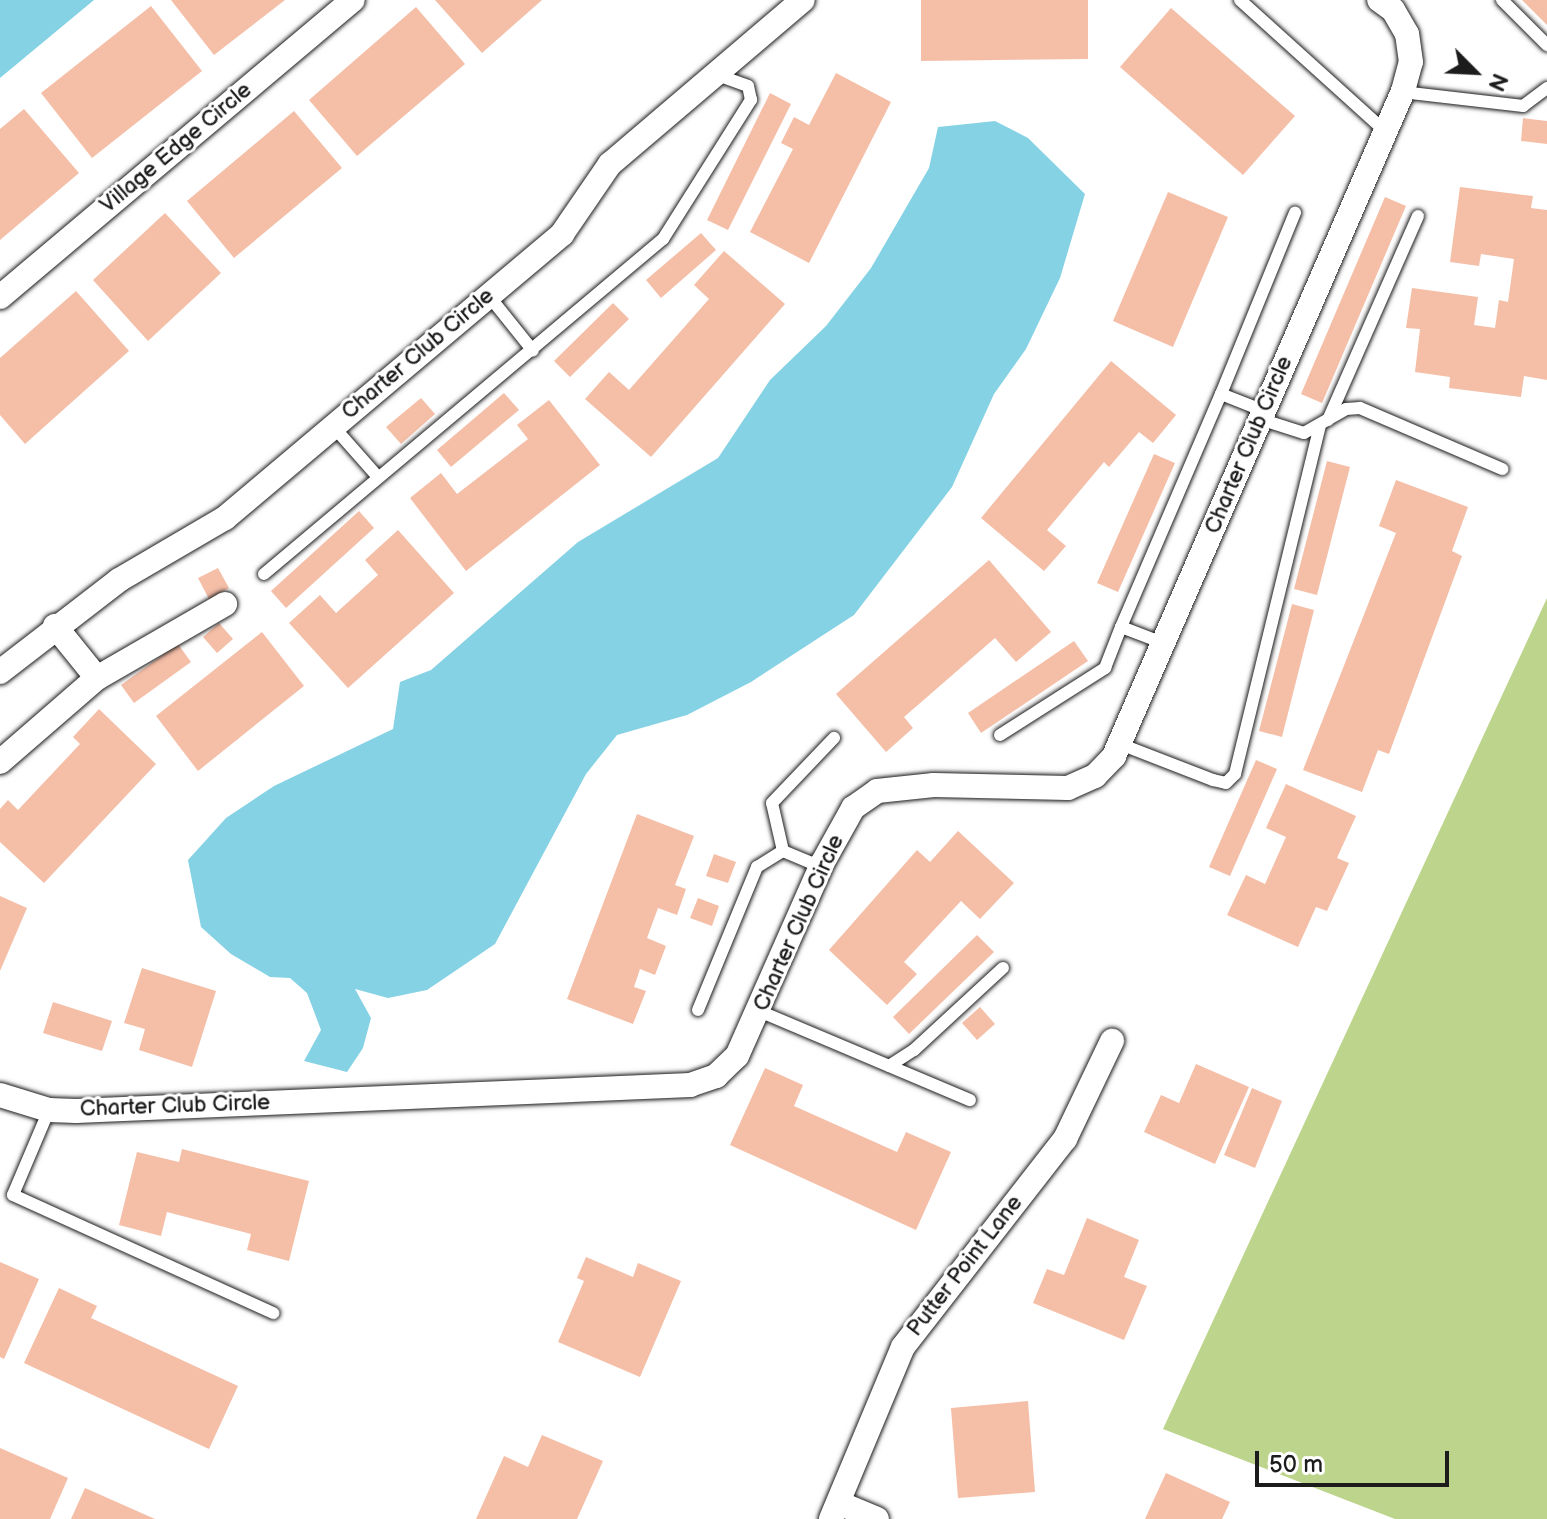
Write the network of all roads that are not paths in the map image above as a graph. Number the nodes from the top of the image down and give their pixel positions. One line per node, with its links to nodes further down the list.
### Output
1 (353, 0): 14 (street, Village Edge Circle)
2 (803, 0): 7 (street, Charter Club Circle)
3 (1240, 0): 10 (lane)
4 (1379, 0): 9 (street, Charter Club Circle)
5 (1502, 0): 6 (lane)
6 (1547, 45)
7 (715, 74): 13 (street, Charter Club Circle); 15 (lane)
8 (1547, 88): 9 (lane)
9 (1402, 92): 10 (street, Charter Club Circle)
10 (1385, 131): 17 (street, Charter Club Circle)
11 (1295, 213): 16 (lane)
12 (1418, 216): 18 (lane)
13 (489, 296): 15 (lane); 19 (street, Charter Club Circle)
14 (0, 297)
15 (533, 351): 21 (lane)
16 (1221, 394): 17 (lane); 25 (lane)
17 (1262, 415): 18 (lane); 26 (street, Charter Club Circle)
18 (1324, 423): 20 (lane); 31 (lane)
19 (332, 425): 21 (lane); 24 (street, Charter Club Circle)
20 (1502, 469)
21 (378, 477): 22 (lane)
22 (264, 574)
23 (225, 604): 28 (street)
24 (55, 626): 27 (street, Charter Club Circle); 28 (street)
25 (1121, 627): 26 (lane); 29 (lane)
26 (1163, 643): 31 (street, Charter Club Circle)
27 (0, 672)
28 (97, 678): 32 (street)
29 (1000, 735)
30 (834, 738): 33 (lane)
31 (1120, 744): 34 (street, Charter Club Circle)
32 (0, 762)
33 (783, 851): 34 (lane); 36 (lane)
34 (821, 867): 37 (street, Charter Club Circle)
35 (1003, 968): 39 (lane)
36 (698, 1010)
37 (759, 1011): 39 (lane); 42 (street, Charter Club Circle)
38 (1112, 1041): 45 (street, Putter Point Lane)
39 (889, 1066): 41 (lane)
40 (0, 1095): 42 (street, Charter Club Circle)
41 (970, 1100)
42 (49, 1110): 43 (lane)
43 (6, 1193): 44 (lane)
44 (273, 1313)
45 (835, 1511): 46 (street)
46 (877, 1519)

